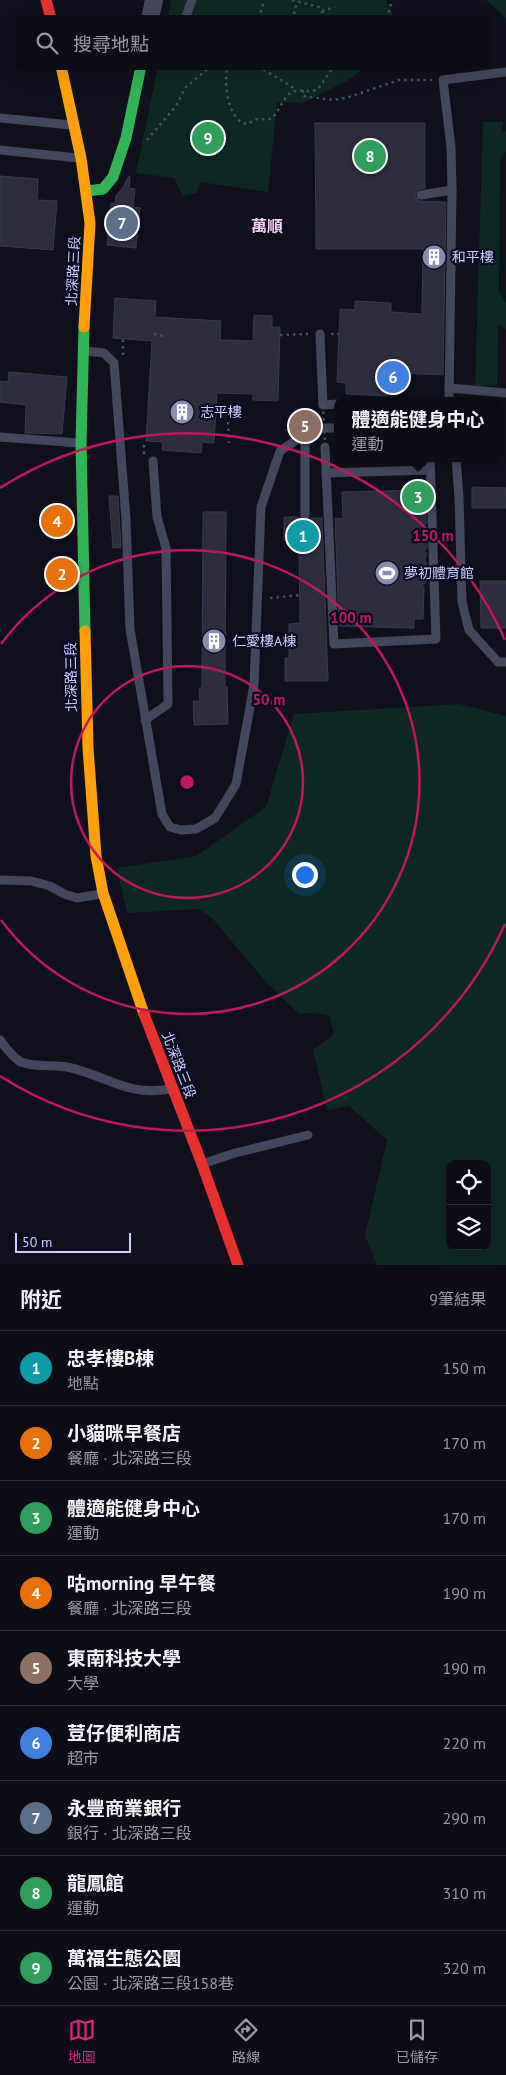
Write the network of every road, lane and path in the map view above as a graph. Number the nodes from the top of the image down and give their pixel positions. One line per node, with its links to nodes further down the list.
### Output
1 (46, 0): 11 (main road)
2 (154, 0): 12 (street)
3 (192, 0): 13 (lane)
4 (264, 0): 14 (path)
5 (292, 0): 7 (path)
6 (392, 0): 16 (path)
7 (297, 1): 9 (path); 10 (path)
8 (334, 8): 9 (path)
9 (322, 10): 15 (path)
10 (294, 14)
11 (49, 15)
12 (151, 15)
13 (186, 15)
14 (260, 15)
15 (324, 15)
16 (389, 15)
17 (62, 70): 28 (main road, 北深路三段)
18 (140, 70): 33 (main road)
19 (206, 70): 29 (path)
20 (227, 70): 26 (path)
21 (264, 70): 26 (path)
22 (332, 70): 25 (path)
23 (506, 72): 24 (lane)
24 (444, 80): 25 (path); 32 (lane)
25 (304, 90): 26 (path)
26 (297, 91)
27 (0, 118): 28 (lane)
28 (74, 125): 31 (main road, 北深路三段)
29 (146, 142)
30 (0, 150): 31 (lane)
31 (81, 158): 33 (main road, 北深路三段)
32 (452, 190): 34 (lane); 39 (lane)
33 (87, 191): 38 (main road, 北深路三段)
34 (421, 195)
35 (154, 334): 37 (path)
36 (320, 334): 43 (lane)
37 (164, 336)
38 (83, 351): 48 (main road, 北深路三段); 60 (lane)
39 (449, 388): 40 (lane); 41 (lane)
40 (506, 393)
41 (449, 397)
42 (334, 404): 43 (lane)
43 (323, 405): 50 (path, bridge)
44 (228, 422): 49 (path)
45 (334, 428): 46 (lane)
46 (305, 434): 56 (lane); 60 (lane)
47 (0, 437): 48 (lane)
48 (82, 443): 62 (main road, 北深路三段)
49 (228, 443)
50 (324, 447): 55 (lane)
51 (153, 461): 60 (lane)
52 (430, 462): 54 (lane)
53 (456, 462): 59 (lane)
54 (430, 470): 55 (lane); 55 (lane)
55 (326, 473)
56 (305, 518)
57 (300, 595): 58 (path)
58 (263, 598)
59 (506, 662)
60 (145, 720)
61 (0, 880): 62 (lane)
62 (103, 893): 64 (main road, 北深路三段)
63 (0, 1040): 64 (lane)
64 (172, 1088): 66 (main road, 北深路三段)
65 (308, 1136): 66 (lane)
66 (202, 1164): 67 (main road, 北深路三段)
67 (238, 1265)

